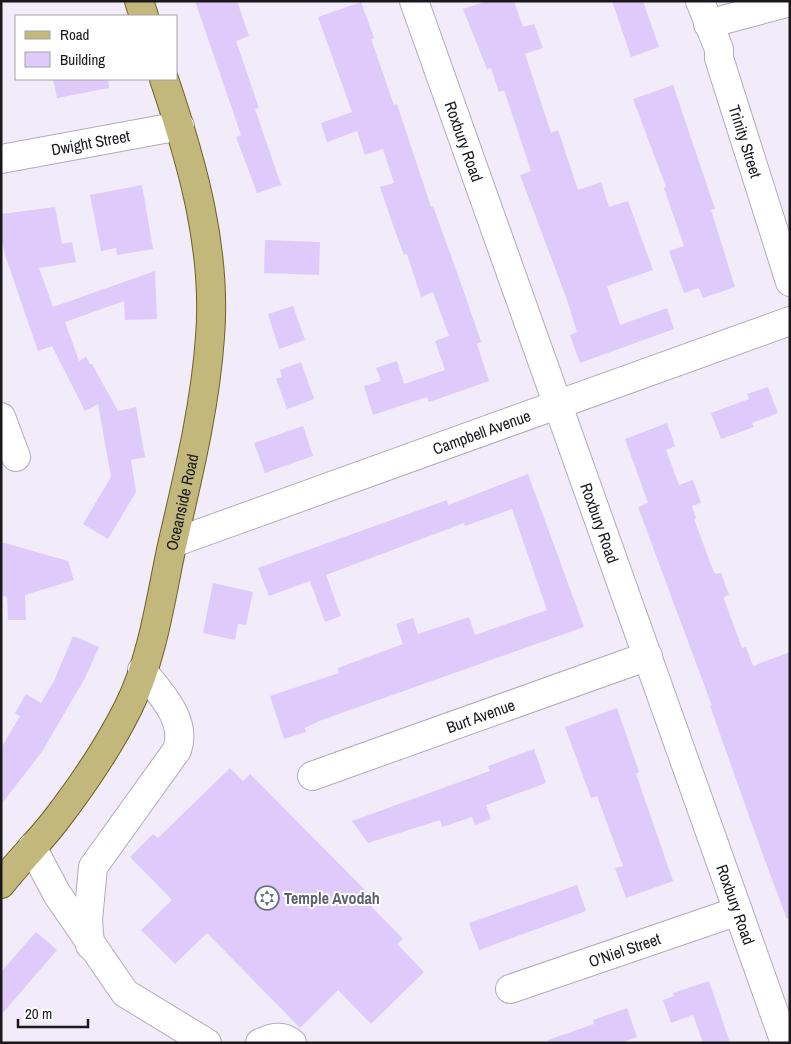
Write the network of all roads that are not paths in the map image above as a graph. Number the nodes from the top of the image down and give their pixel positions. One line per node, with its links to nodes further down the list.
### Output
1 (139, 1): 5 (main road)
2 (414, 1): 11 (street, Roxbury Road)
3 (790, 2): 4 (street)
4 (704, 12): 9 (street, Trinity Street)
5 (144, 15)
6 (164, 80): 7 (main road, Oceanside Road)
7 (180, 126): 8 (street, Dwight Street); 14 (main road, Oceanside Road)
8 (1, 159)
9 (790, 282)
10 (790, 321): 11 (street, Campbell Avenue)
11 (558, 404): 14 (street, Campbell Avenue); 15 (street, Roxbury Road)
12 (1, 417): 13 (street)
13 (16, 457)
14 (173, 543): 16 (main road, Oceanside Road)
15 (648, 656): 17 (street, Burt Avenue); 20 (street, Roxbury Road)
16 (142, 670): 18 (main road, Oceanside Road); 21 (street)
17 (312, 776)
18 (32, 846): 19 (main road, Oceanside Road); 21 (street)
19 (5, 870)
20 (738, 911): 22 (street, O'Niel Street); 26 (street, Roxbury Road)
21 (90, 945): 23 (street)
22 (510, 989)
23 (207, 1043)
24 (260, 1043): 25 (street)
25 (292, 1043)
26 (785, 1043)

